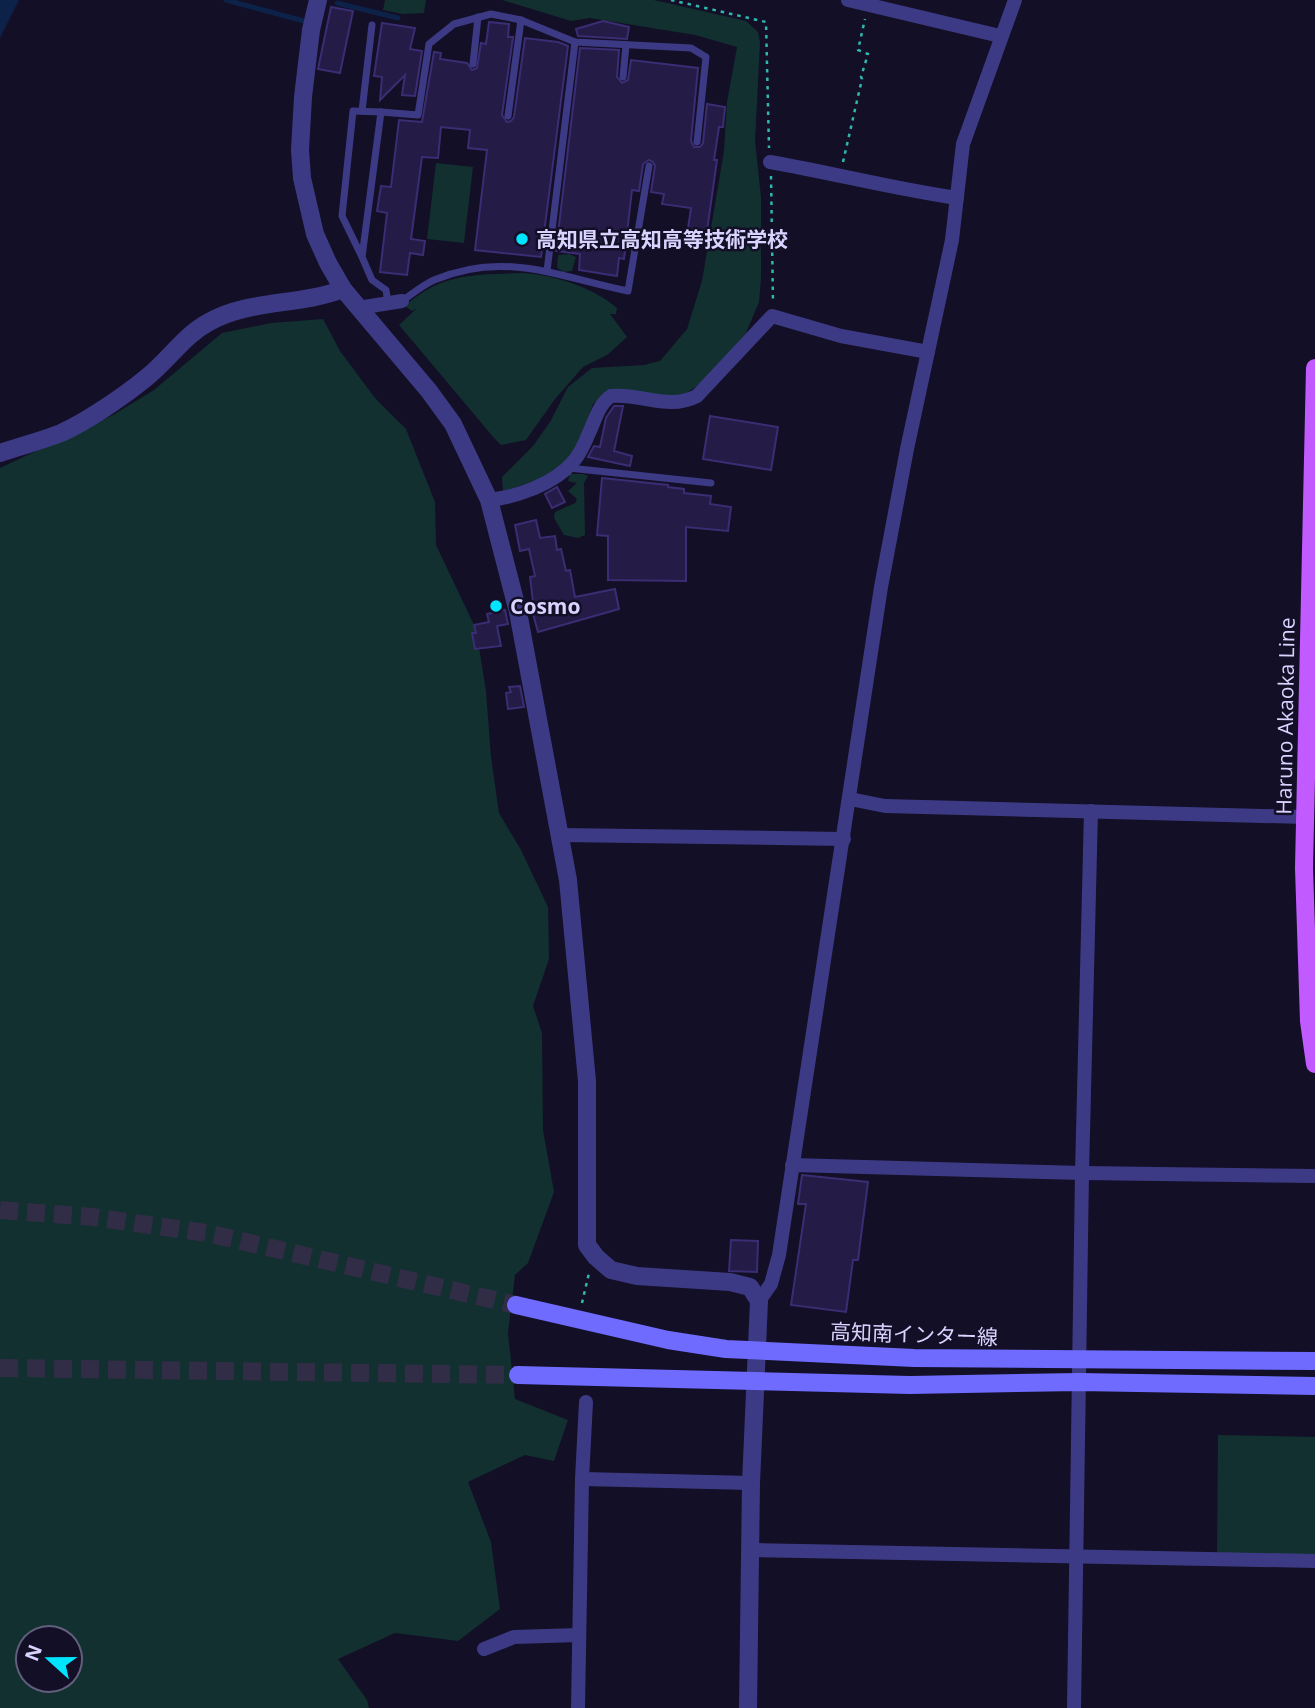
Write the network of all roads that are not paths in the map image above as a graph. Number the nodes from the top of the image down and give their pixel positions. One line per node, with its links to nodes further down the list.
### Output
1 (318, 0): 21 (street)
2 (848, 0): 7 (street)
3 (1015, 0): 7 (street)
4 (478, 17): 5 (lane); 10 (lane); 13 (lane)
5 (521, 20): 8 (lane); 14 (lane)
6 (372, 25): 12 (lane)
7 (1000, 36): 18 (street)
8 (575, 42): 9 (lane); 20 (lane)
9 (626, 45): 11 (lane); 15 (lane)
10 (472, 64)
11 (623, 77)
12 (362, 111): 13 (lane); 19 (lane)
13 (381, 112): 19 (lane)
14 (508, 116)
15 (697, 142)
16 (771, 162): 18 (street)
17 (649, 166): 20 (lane)
18 (957, 198): 24 (street)
19 (362, 257): 22 (lane)
20 (547, 271): 22 (lane)
21 (343, 289): 23 (street); 26 (street)
22 (395, 302): 23 (street)
23 (358, 308): 29 (street)
24 (928, 352): 27 (street); 30 (street)
25 (1315, 368): 32 (main road, Haruno Akaoka Line)
26 (0, 453)
27 (568, 468): 28 (lane); 29 (street)
28 (711, 483)
29 (489, 500): 33 (street)
30 (850, 799): 31 (street); 34 (street)
31 (1091, 811): 32 (street); 37 (street)
32 (1305, 817): 35 (main road, Haruno Akaoka Line)
33 (561, 835): 34 (street); 39 (street)
34 (844, 839): 36 (street)
35 (1315, 1064)
36 (792, 1164): 37 (street); 39 (street)
37 (1082, 1173): 38 (street); 42 (street)
38 (1315, 1176)
39 (759, 1301): 41 (street)
40 (516, 1305): 41 (main road, 高知南インター線)
41 (756, 1351): 42 (main road, 高知南インター線); 45 (street)
42 (1079, 1360): 43 (main road, 高知南インター線); 46 (street)
43 (1315, 1361)
44 (518, 1375): 45 (main road)
45 (755, 1381): 46 (main road); 50 (street)
46 (1079, 1382): 47 (main road); 52 (street)
47 (1315, 1386)
48 (586, 1402): 49 (street)
49 (582, 1479): 50 (street); 54 (street)
50 (751, 1483): 51 (street)
51 (751, 1550): 52 (street); 57 (street)
52 (1077, 1557): 53 (street); 58 (street)
53 (1315, 1561)
54 (579, 1635): 55 (street); 56 (street)
55 (484, 1649)
56 (578, 1708)
57 (748, 1708)
58 (1074, 1708)

